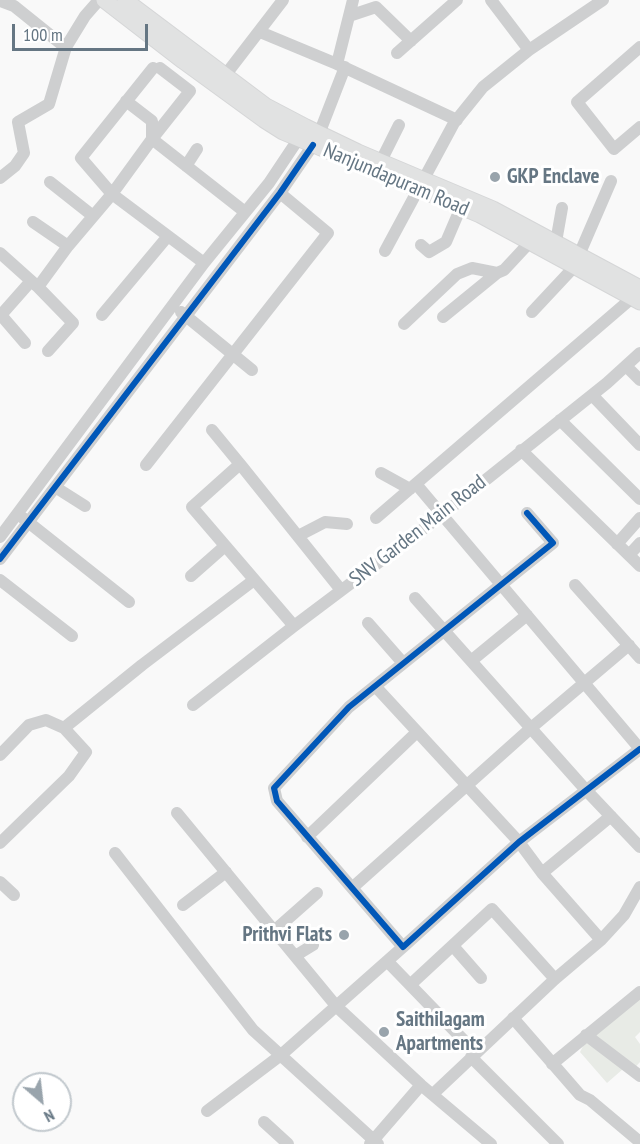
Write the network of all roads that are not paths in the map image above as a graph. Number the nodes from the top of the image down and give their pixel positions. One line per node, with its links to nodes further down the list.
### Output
1 (99, 0): 13 (street)
2 (104, 0): 18 (main road, Nanjundapuram Road)
3 (124, 0): 18 (main road, Nanjundapuram Road)
4 (284, 0): 11 (street)
5 (353, 0): 10 (street)
6 (491, 0): 15 (street)
7 (603, 0): 15 (street)
8 (0, 1): 13 (street)
9 (449, 2): 12 (street)
10 (349, 16): 12 (street); 17 (street)
11 (260, 32): 17 (street); 18 (street)
12 (411, 40): 16 (street)
13 (65, 47): 28 (street)
14 (640, 47): 22 (street)
15 (529, 50): 20 (street)
16 (396, 53)
17 (341, 65): 20 (street); 23 (street)
18 (221, 81): 23 (main road, Nanjundapuram Road)
19 (126, 101): 24 (street); 24 (street); 33 (street)
20 (456, 120): 31 (street)
21 (399, 125): 26 (street)
22 (640, 127)
23 (309, 136): 26 (main road, Nanjundapuram Road); 31 (main road, Nanjundapuram Road); 32 (street); 36 (street)
24 (152, 140): 27 (street); 33 (street)
25 (197, 149): 27 (street)
26 (381, 161): 31 (main road, Nanjundapuram Road)
27 (186, 166): 36 (street)
28 (0, 178)
29 (611, 181): 46 (street)
30 (50, 182): 37 (street)
31 (420, 184): 34 (main road, Nanjundapuram Road); 41 (main road, Nanjundapuram Road); 44 (street)
32 (280, 193): 55 (street); 61 (street)
33 (112, 194): 37 (street); 39 (street)
34 (461, 207): 40 (main road, Nanjundapuram Road); 42 (street)
35 (562, 208): 41 (street)
36 (245, 212): 47 (street)
37 (93, 216): 43 (street)
38 (33, 222): 43 (street)
39 (168, 236): 47 (street); 54 (street)
40 (531, 242): 46 (main road, Nanjundapuram Road); 48 (street)
41 (556, 242): 46 (main road, Nanjundapuram Road)
42 (421, 245)
43 (68, 246): 49 (street)
44 (385, 251)
45 (0, 254): 49 (street)
46 (577, 260): 50 (main road, Nanjundapuram Road); 52 (street)
47 (204, 263): 51 (street)
48 (497, 273): 56 (street); 57 (street)
49 (34, 284): 53 (street); 59 (street)
50 (637, 290): 73 (street)
51 (173, 305): 55 (street); 77 (street)
52 (532, 312)
53 (0, 314): 58 (street)
54 (102, 315)
55 (186, 316): 61 (street); 74 (street)
56 (443, 317)
57 (404, 324)
58 (25, 343)
59 (48, 351)
60 (640, 353): 62 (street, SNV Garden Main Road)
61 (232, 355): 63 (street); 71 (street)
62 (626, 366): 64 (street); 65 (street, SNV Garden Main Road)
63 (252, 370)
64 (640, 380)
65 (592, 395): 66 (street, SNV Garden Main Road); 68 (street)
66 (560, 420): 69 (street, SNV Garden Main Road); 75 (street)
67 (212, 430): 70 (street)
68 (640, 445)
69 (521, 450): 79 (street, SNV Garden Main Road); 87 (street)
70 (240, 464): 85 (street); 88 (street)
71 (146, 465)
72 (381, 473): 73 (street)
73 (413, 486): 79 (street); 80 (street)
74 (55, 487): 76 (street); 82 (street)
75 (640, 499)
76 (85, 507)
77 (17, 513): 82 (street); 84 (street)
78 (527, 513): 95 (street)
79 (443, 514): 95 (street); 97 (street, SNV Garden Main Road)
80 (376, 518)
81 (640, 518): 87 (street)
82 (28, 522): 90 (street); 99 (street)
83 (347, 524): 85 (street)
84 (1, 534)
85 (298, 536): 97 (street)
86 (640, 543): 89 (street)
87 (617, 544): 89 (street)
88 (225, 546): 92 (street); 94 (street)
89 (629, 555): 91 (street)
90 (0, 559)
91 (640, 566)
92 (191, 576)
93 (0, 580): 104 (street)
94 (254, 580): 102 (street); 112 (street)
95 (501, 585): 100 (street); 103 (street)
96 (575, 585): 105 (street)
97 (341, 590): 102 (street, SNV Garden Main Road)
98 (415, 598): 103 (street)
99 (129, 602)
100 (527, 615): 107 (street); 109 (street)
101 (368, 623): 108 (street)
102 (294, 626): 111 (street, SNV Garden Main Road)
103 (444, 630): 107 (street); 108 (street)
104 (72, 636)
105 (629, 645): 106 (street); 109 (street)
106 (640, 658)
107 (471, 661): 113 (street)
108 (403, 663): 110 (street)
109 (585, 683): 113 (street); 115 (street)
110 (375, 686): 114 (street); 121 (street)
111 (193, 705)
112 (64, 728): 116 (street); 123 (street)
113 (531, 729): 117 (street); 118 (street)
114 (417, 732): 117 (street); 121 (street)
115 (640, 749): 118 (street)
116 (0, 755)
117 (466, 785): 122 (street); 130 (street)
118 (585, 789): 120 (street); 122 (street)
119 (177, 813): 126 (street)
120 (611, 816): 124 (street); 127 (street)
121 (308, 837): 130 (street)
122 (519, 842): 127 (street); 138 (street)
123 (0, 843)
124 (640, 847)
125 (115, 853): 148 (street)
126 (225, 872): 133 (street); 134 (street)
127 (542, 873): 135 (street)
128 (0, 882): 132 (street)
129 (640, 887): 135 (street)
130 (352, 888): 138 (street)
131 (317, 893): 134 (street)
132 (14, 895)
133 (183, 905)
134 (274, 931): 139 (street)
135 (601, 940): 142 (street)
136 (313, 945): 139 (street)
137 (453, 946): 141 (street); 142 (street); 143 (street)
138 (403, 947): 140 (street)
139 (295, 956): 145 (street)
140 (387, 962): 143 (street); 145 (street)
141 (481, 978)
142 (555, 979): 146 (street)
143 (410, 985): 149 (street)
144 (640, 993): 147 (street)
145 (337, 1007): 148 (street); 152 (street)
146 (513, 1018): 149 (street); 150 (street)
147 (586, 1035): 150 (street); 151 (street)
148 (280, 1055): 154 (street); 157 (street)
149 (473, 1055): 153 (street); 160 (street)
150 (552, 1064): 156 (street)
151 (640, 1076)
152 (421, 1085): 153 (street); 157 (street)
153 (433, 1094): 159 (street)
154 (207, 1111)
155 (264, 1122): 158 (street)
156 (640, 1142)
157 (374, 1143)
158 (288, 1144)
159 (491, 1144)
160 (558, 1144)

